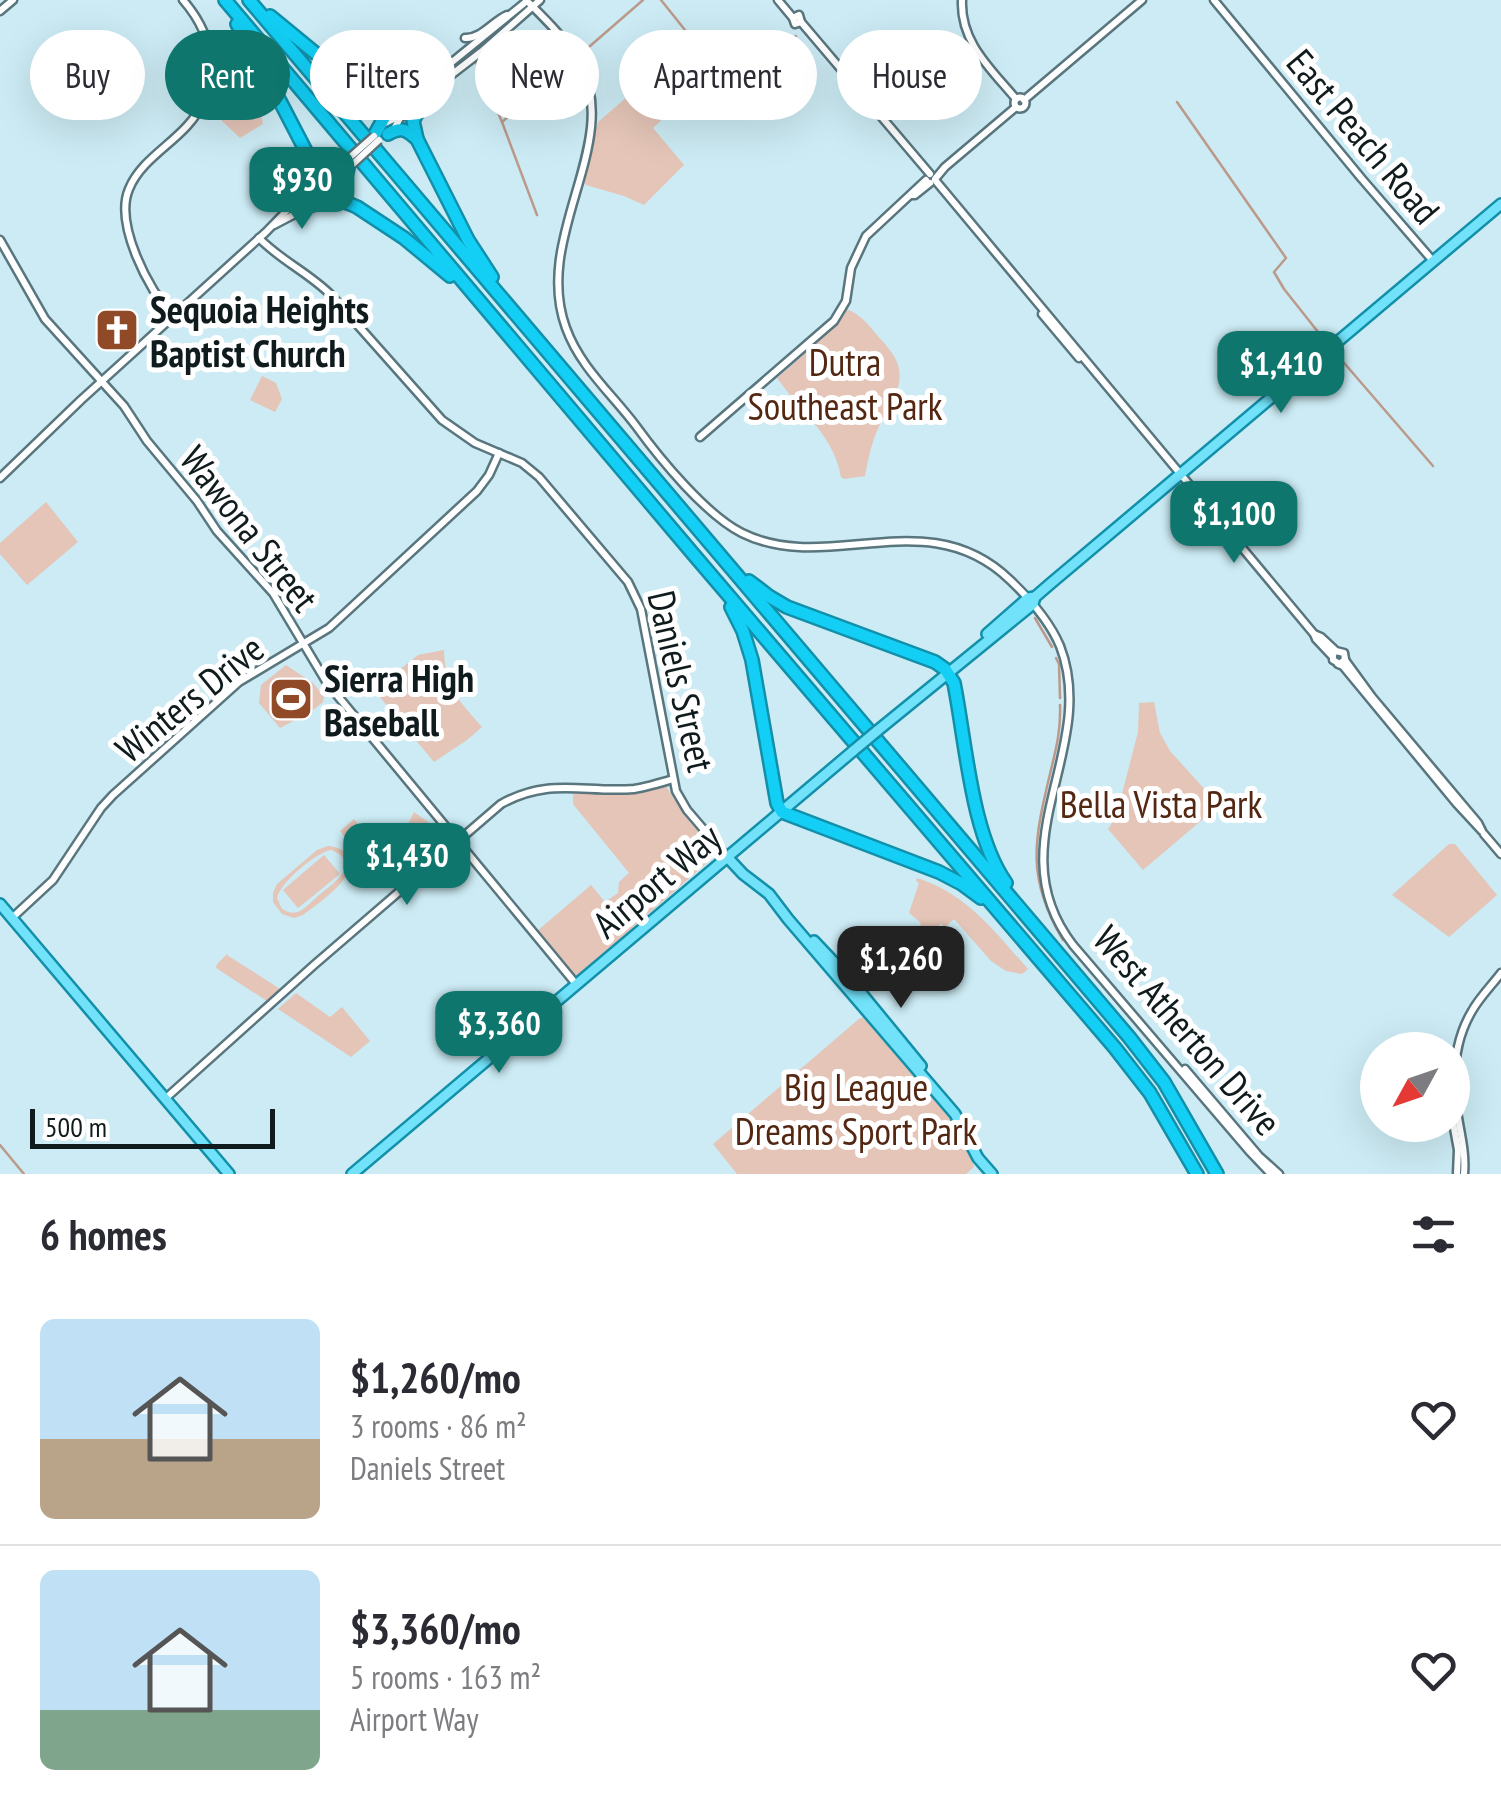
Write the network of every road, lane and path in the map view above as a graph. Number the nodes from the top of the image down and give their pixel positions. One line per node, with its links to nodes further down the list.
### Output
1 (13, 0): 11 (street)
2 (183, 0): 38 (street)
3 (222, 0): 26 (highway); 41 (highway)
4 (252, 0): 15 (highway); 39 (highway)
5 (540, 0): 10 (street)
6 (780, 0): 28 (street)
7 (962, 0): 19 (street)
8 (1142, 0): 19 (street)
9 (1214, 0): 37 (street, East Peach Road)
10 (528, 2): 12 (street); 16 (street); 48 (street, West Atherton Drive)
11 (0, 12)
12 (513, 13): 13 (street); 14 (street)
13 (465, 38)
14 (473, 47): 16 (street); 17 (street)
15 (310, 49)
16 (468, 60): 18 (street)
17 (455, 61)
18 (455, 71)
19 (1019, 102): 28 (street)
20 (386, 120): 24 (highway)
21 (391, 120): 24 (street)
22 (400, 120): 24 (street)
23 (414, 120): 25 (highway)
24 (380, 137): 25 (highway); 27 (street, bridge)
25 (418, 139): 39 (highway)
26 (308, 155): 27 (highway); 30 (highway)
27 (347, 164): 29 (street); 31 (highway)
28 (931, 179): 42 (street); 44 (street)
29 (324, 184): 30 (street); 33 (street)
30 (305, 193): 34 (street)
31 (348, 203): 33 (highway); 41 (highway)
32 (1501, 204): 37 (main road, Airport Way)
33 (312, 206): 34 (street)
34 (272, 226): 35 (street)
35 (259, 238): 38 (street); 43 (street, Daniels Street)
36 (0, 240): 40 (street, Wawona Street)
37 (1433, 261): 44 (main road, Airport Way)
38 (174, 314): 40 (street)
39 (521, 322): 46 (highway)
40 (102, 382): 45 (street); 49 (street, Wawona Street)
41 (568, 406): 47 (highway)
42 (700, 436)
43 (500, 453): 49 (street, Winters Drive); 52 (street, Daniels Street)
44 (1180, 474): 48 (main road, Airport Way); 50 (street)
45 (0, 478)
46 (707, 540): 51 (highway); 63 (highway)
47 (694, 556): 53 (highway); 62 (highway)
48 (1032, 600): 51 (main road, Airport Way); 61 (street, West Atherton Drive)
49 (304, 643): 55 (street, Wawona Street); 60 (street, Winters Drive)
50 (1342, 662): 50 (street)
51 (949, 671): 53 (main road, Airport Way, bridge); 63 (highway)
52 (673, 779): 55 (street); 57 (street, Daniels Street)
53 (782, 812): 57 (main road, Airport Way); 62 (highway)
54 (1484, 834): 56 (street)
55 (458, 840): 66 (street, Wawona Street); 69 (street)
56 (1501, 854)
57 (729, 858): 59 (main road, Daniels Street); 66 (main road, Airport Way)
58 (0, 904): 60 (main road)
59 (778, 904): 74 (main road, Daniels Street); 75 (main road, Daniels Street)
60 (12, 918): 69 (main road)
61 (1058, 919): 78 (street, West Atherton Drive); 79 (street, West Atherton Drive)
62 (1014, 929): 76 (highway)
63 (1038, 930): 77 (highway)
64 (1501, 973): 67 (street)
65 (1501, 982): 67 (street)
66 (577, 986): 73 (main road, Airport Way)
67 (1492, 986): 68 (street)
68 (1463, 1032)
69 (166, 1098): 72 (main road)
70 (1457, 1142): 80 (street)
71 (1463, 1142): 80 (street)
72 (229, 1174)
73 (352, 1174)
74 (992, 1174)
75 (1001, 1174)
76 (1195, 1174)
77 (1221, 1174)
78 (1270, 1174)
79 (1279, 1174)
80 (1461, 1174)

